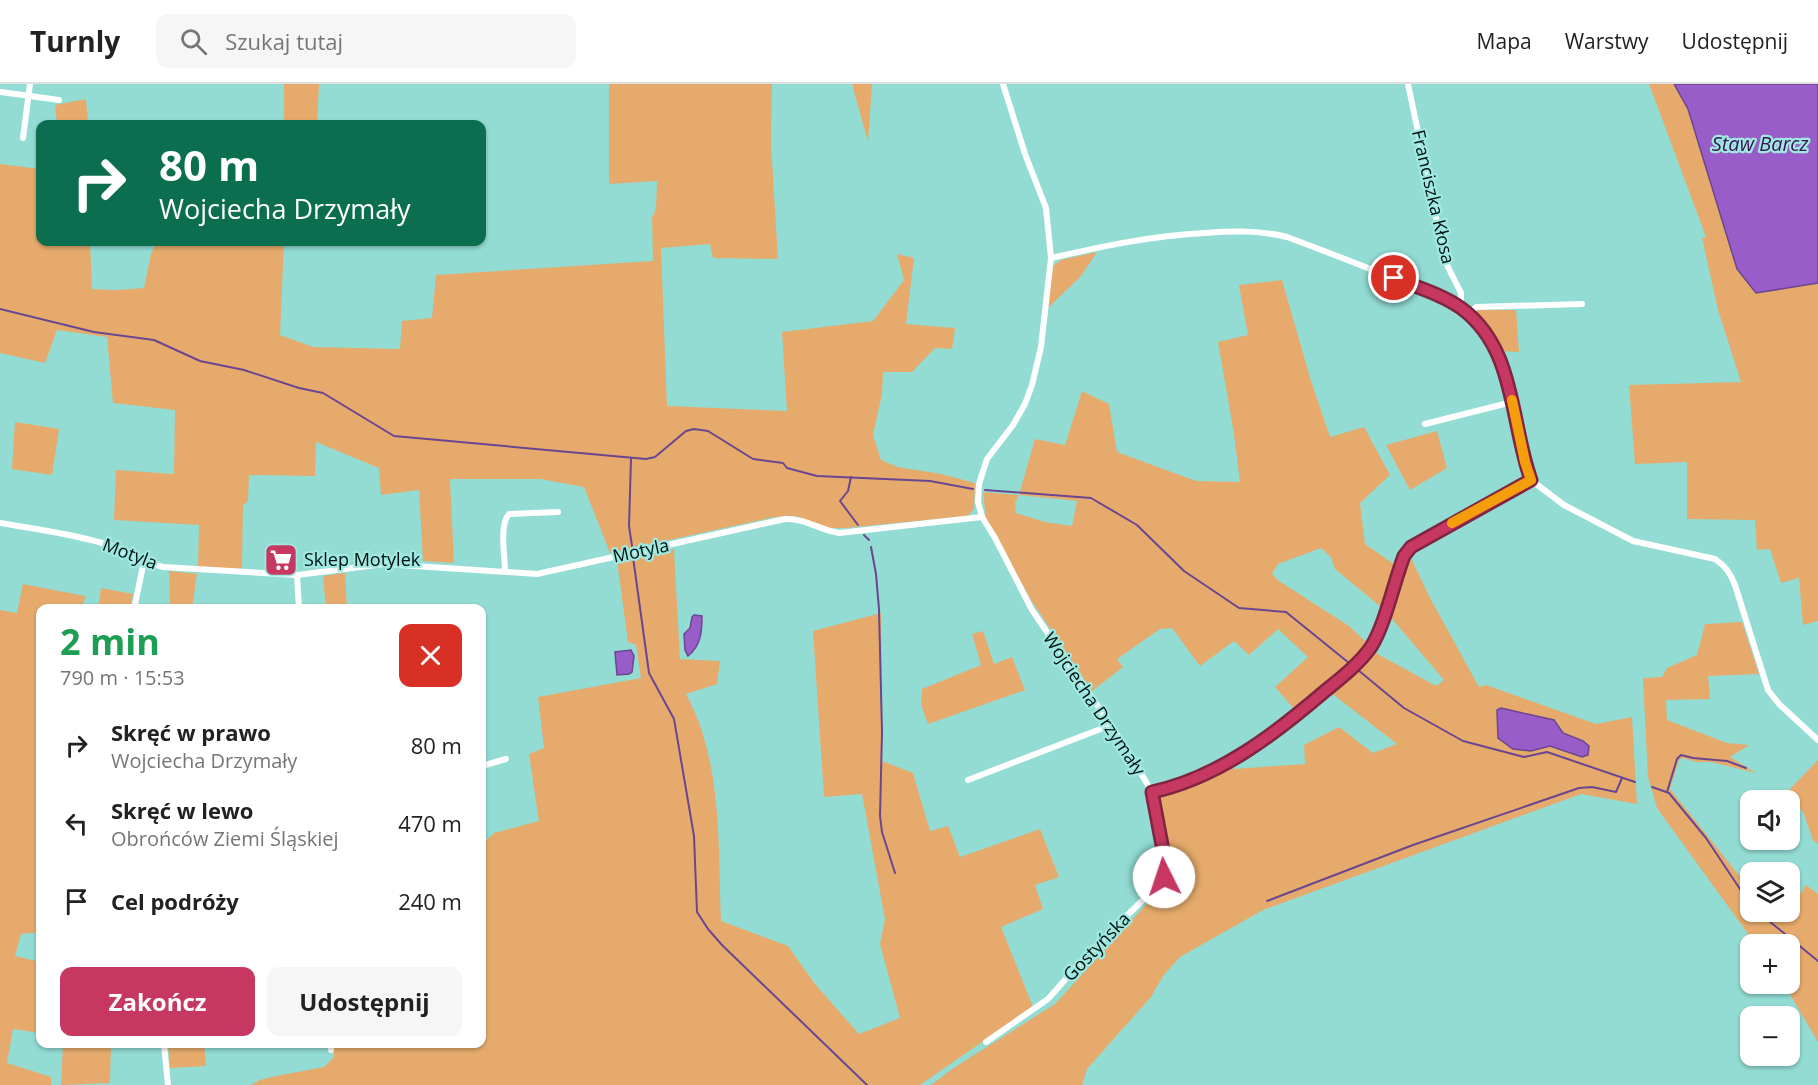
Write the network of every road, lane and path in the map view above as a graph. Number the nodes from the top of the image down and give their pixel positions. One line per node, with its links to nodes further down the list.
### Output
1 (30, 84): 5 (street)
2 (1003, 84): 8 (street, Wojciecha Drzymały)
3 (1408, 84): 10 (street, Franciszka Kłosa)
4 (1, 92): 5 (street)
5 (28, 96): 6 (street); 7 (street)
6 (59, 100)
7 (23, 138)
8 (1051, 258): 10 (street); 16 (street, Wojciecha Drzymały)
9 (1582, 304): 11 (street)
10 (1461, 308): 11 (street)
11 (1468, 315): 12 (street)
12 (1512, 402): 13 (street); 14 (street)
13 (1425, 424)
14 (1531, 480): 24 (street); 28 (street, Wojciecha Drzymały)
15 (558, 512): 19 (street)
16 (982, 517): 19 (street, Motyla); 23 (street, Wojciecha Drzymały)
17 (0, 523): 18 (street, Motyla)
18 (144, 561): 20 (street, Motyla); 21 (street)
19 (506, 571): 20 (street, Motyla)
20 (297, 575): 22 (street)
21 (136, 604)
22 (299, 604)
23 (1111, 725): 27 (street); 28 (street, Wojciecha Drzymały)
24 (1818, 740)
25 (506, 759): 26 (street)
26 (486, 765)
27 (968, 780)
28 (1152, 792): 29 (street, Gostyńska)
29 (986, 1042)
30 (164, 1048): 31 (street)
31 (168, 1085)

